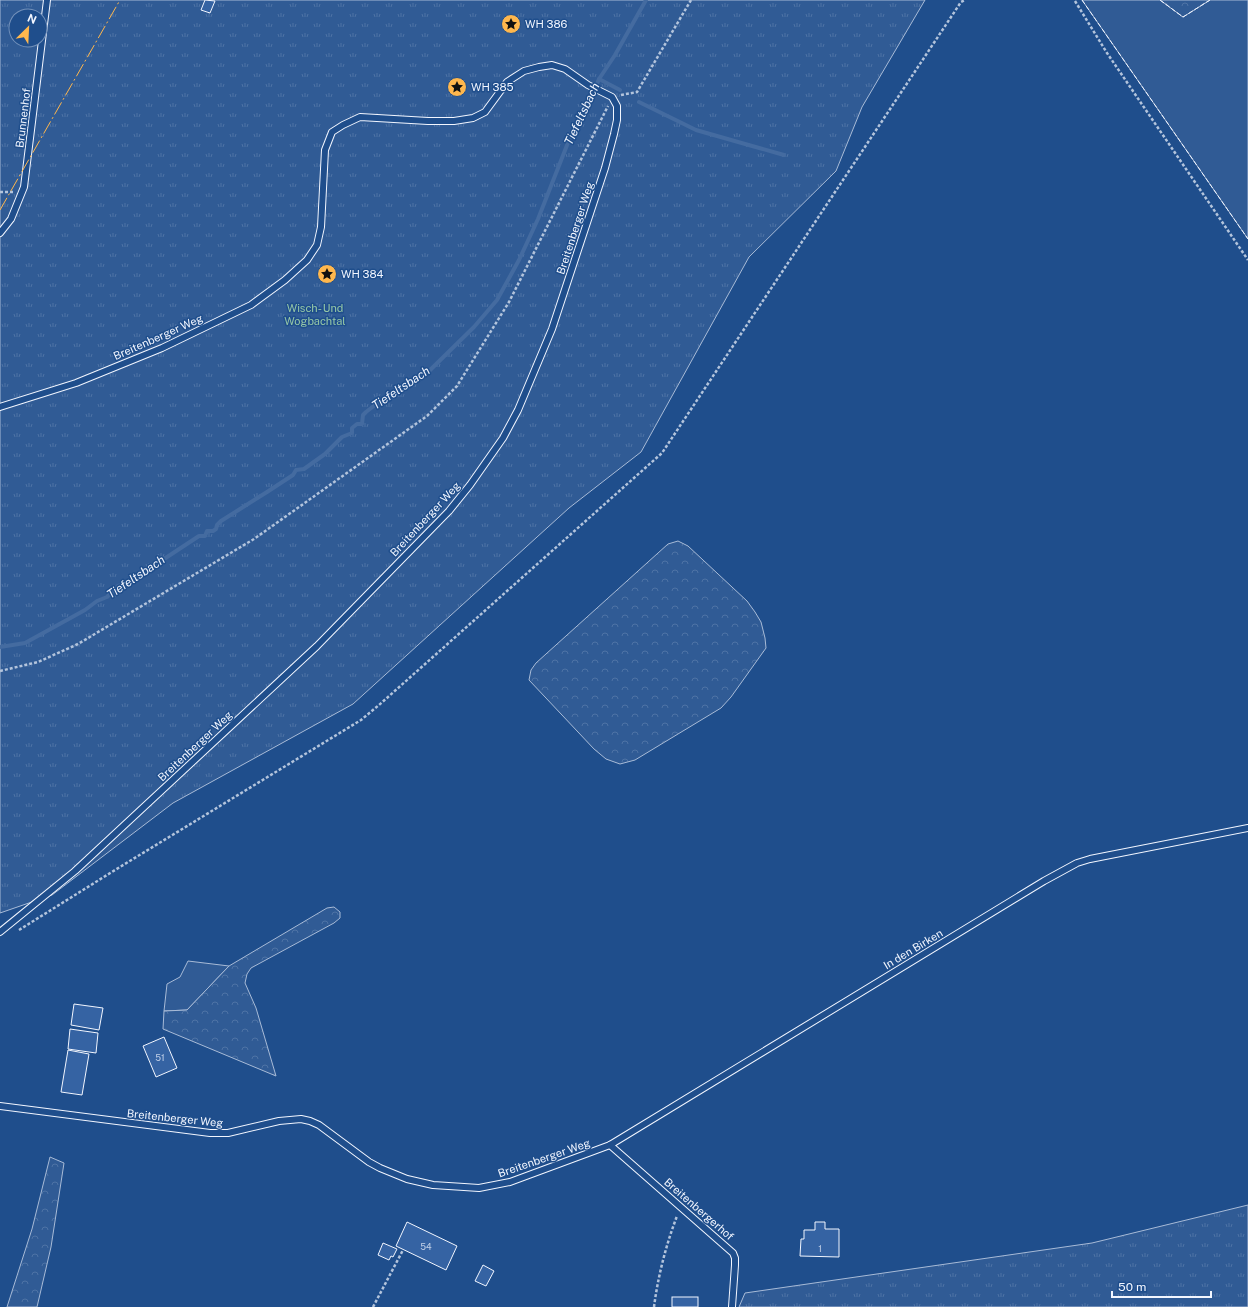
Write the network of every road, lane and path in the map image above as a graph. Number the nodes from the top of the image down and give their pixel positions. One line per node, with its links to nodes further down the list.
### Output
1 (48, 0): 6 (lane, Brunnenhof)
2 (691, 0): 5 (path)
3 (965, 0): 12 (path)
4 (1075, 1): 7 (path)
5 (612, 97): 8 (lane, Breitenberger Weg); 9 (path); 11 (lane, Breitenberger Weg)
6 (0, 233)
7 (1248, 260)
8 (0, 407)
9 (0, 671)
10 (1248, 828): 14 (lane, In den Birken)
11 (0, 932)
12 (14, 934)
13 (0, 1106): 14 (lane, Breitenberger Weg)
14 (610, 1145): 15 (lane, Breitenbergerhof)
15 (680, 1206): 18 (path); 19 (lane, Breitenbergerhof)
16 (403, 1250): 17 (path)
17 (373, 1307)
18 (654, 1307)
19 (732, 1307)

